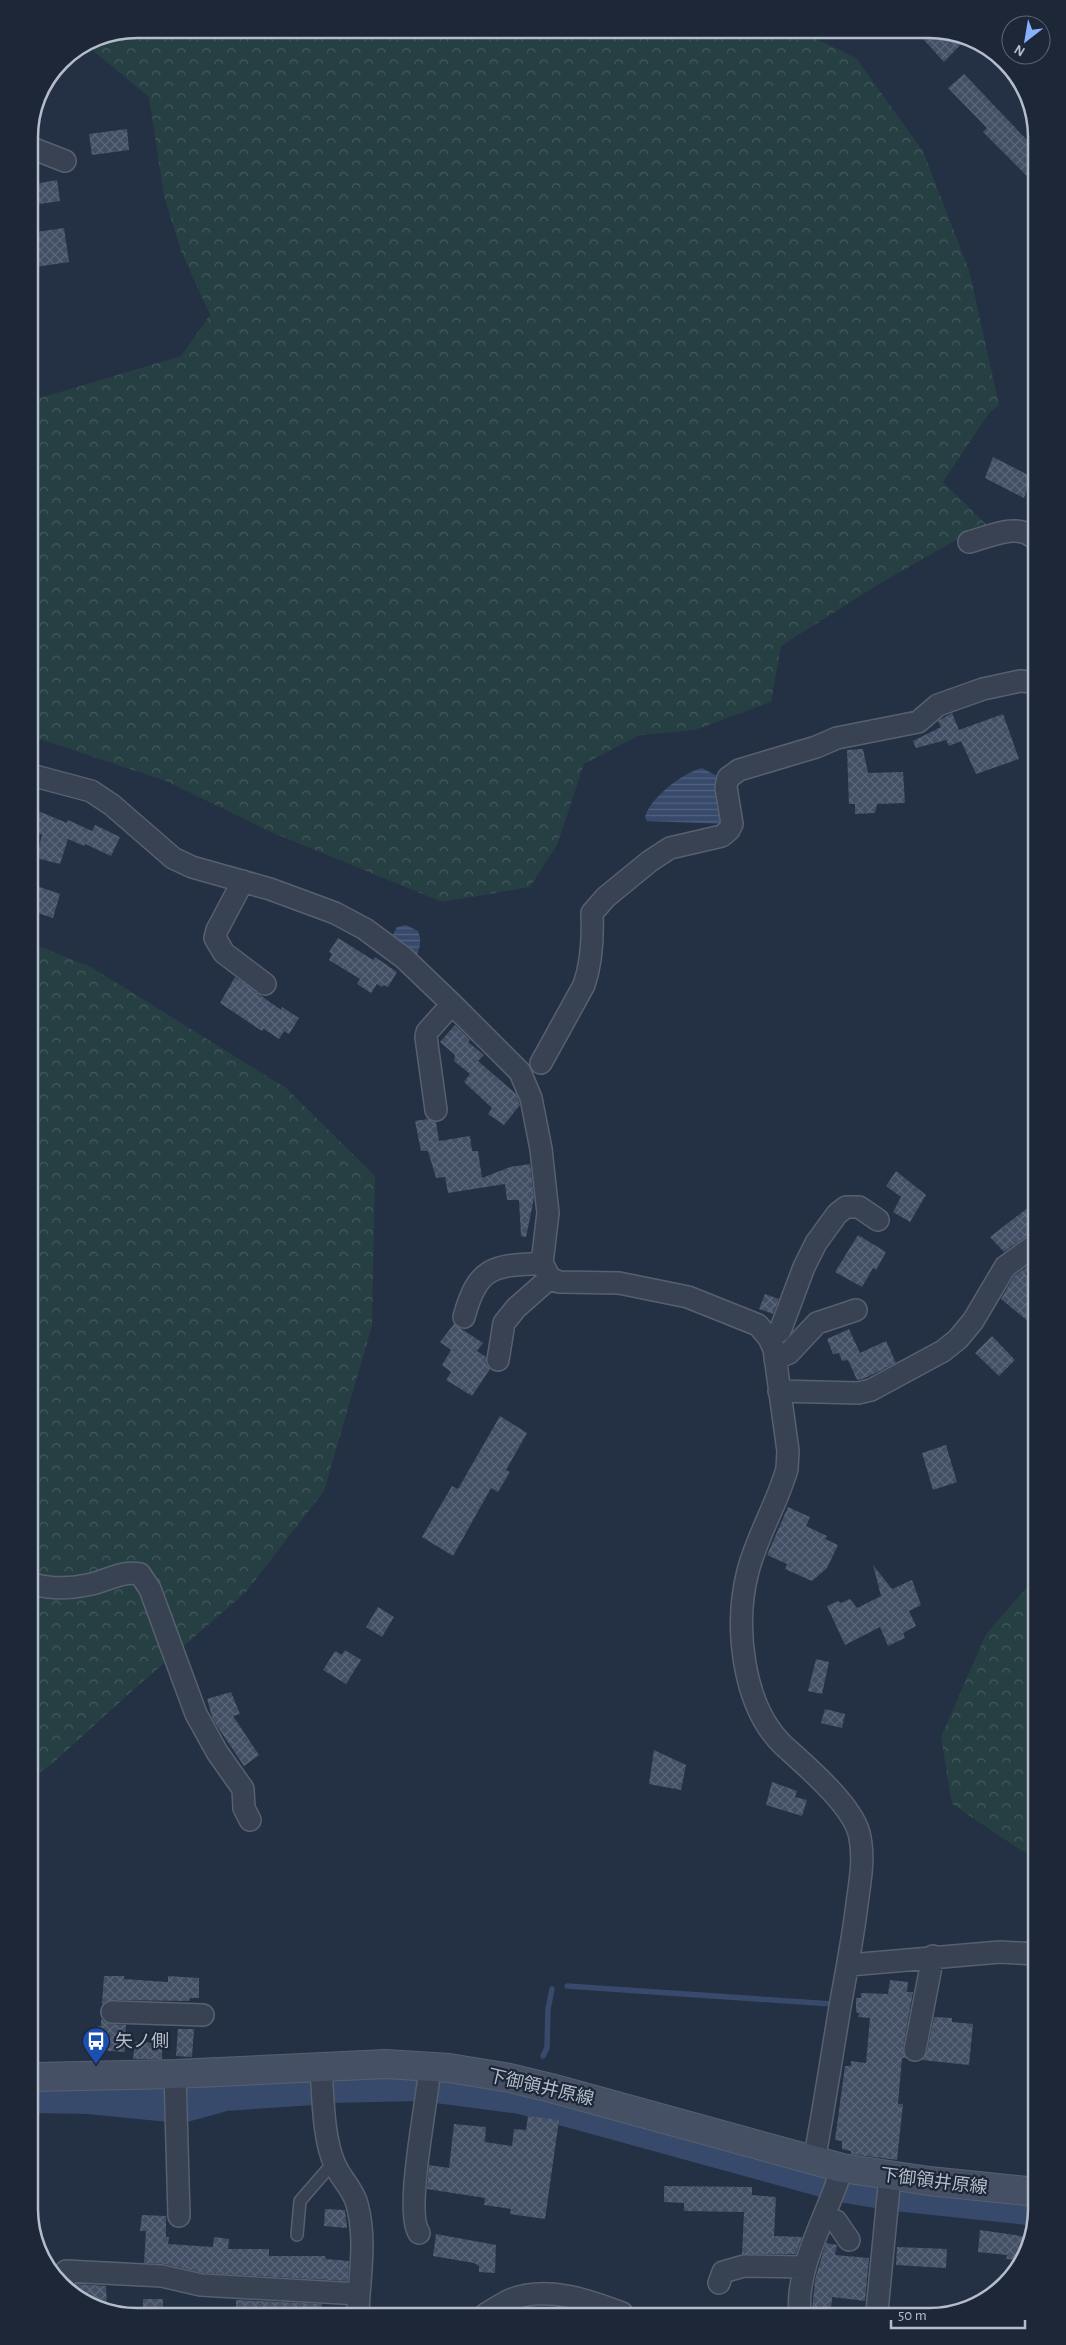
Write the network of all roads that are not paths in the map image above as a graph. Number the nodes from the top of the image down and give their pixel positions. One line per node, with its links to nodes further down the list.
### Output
1 (38, 150): 2 (street)
2 (65, 161)
3 (1028, 534): 4 (street)
4 (969, 542)
5 (1028, 682): 10 (street)
6 (38, 777): 7 (street)
7 (243, 881): 8 (street); 9 (street)
8 (265, 984)
9 (452, 1004): 11 (street); 14 (street)
10 (541, 1063)
11 (436, 1110)
12 (878, 1220): 17 (street)
13 (1028, 1250): 20 (street)
14 (546, 1271): 16 (street); 17 (street); 19 (street)
15 (856, 1310): 18 (street)
16 (464, 1317)
17 (769, 1338): 18 (street)
18 (775, 1359): 20 (street)
19 (498, 1360)
20 (779, 1391): 25 (street)
21 (38, 1585): 22 (street)
22 (250, 1820)
23 (1028, 1954): 24 (street)
24 (933, 1956): 25 (street); 28 (street)
25 (848, 1965): 33 (street)
26 (112, 2012): 27 (street)
27 (203, 2014)
28 (915, 2050)
29 (320, 2067): 30 (main road, 下御領井原線); 32 (main road, 下御領井原線); 34 (street)
30 (175, 2074): 31 (main road, 下御領井原線); 38 (street)
31 (38, 2077)
32 (429, 2079): 33 (main road, 下御領井原線); 40 (street)
33 (814, 2161): 35 (main road, 下御領井原線)
34 (335, 2165): 41 (lane); 46 (street)
35 (842, 2168): 36 (main road, 下御領井原線); 39 (street)
36 (890, 2176): 37 (main road, 下御領井原線); 50 (street)
37 (1028, 2191)
38 (179, 2216)
39 (825, 2216): 42 (street); 43 (street)
40 (419, 2233)
41 (297, 2235)
42 (849, 2240)
43 (805, 2267): 45 (street); 49 (street)
44 (65, 2276): 46 (street)
45 (719, 2284)
46 (358, 2304)
47 (497, 2307): 48 (street)
48 (608, 2308)
49 (800, 2308)
50 (877, 2308)

